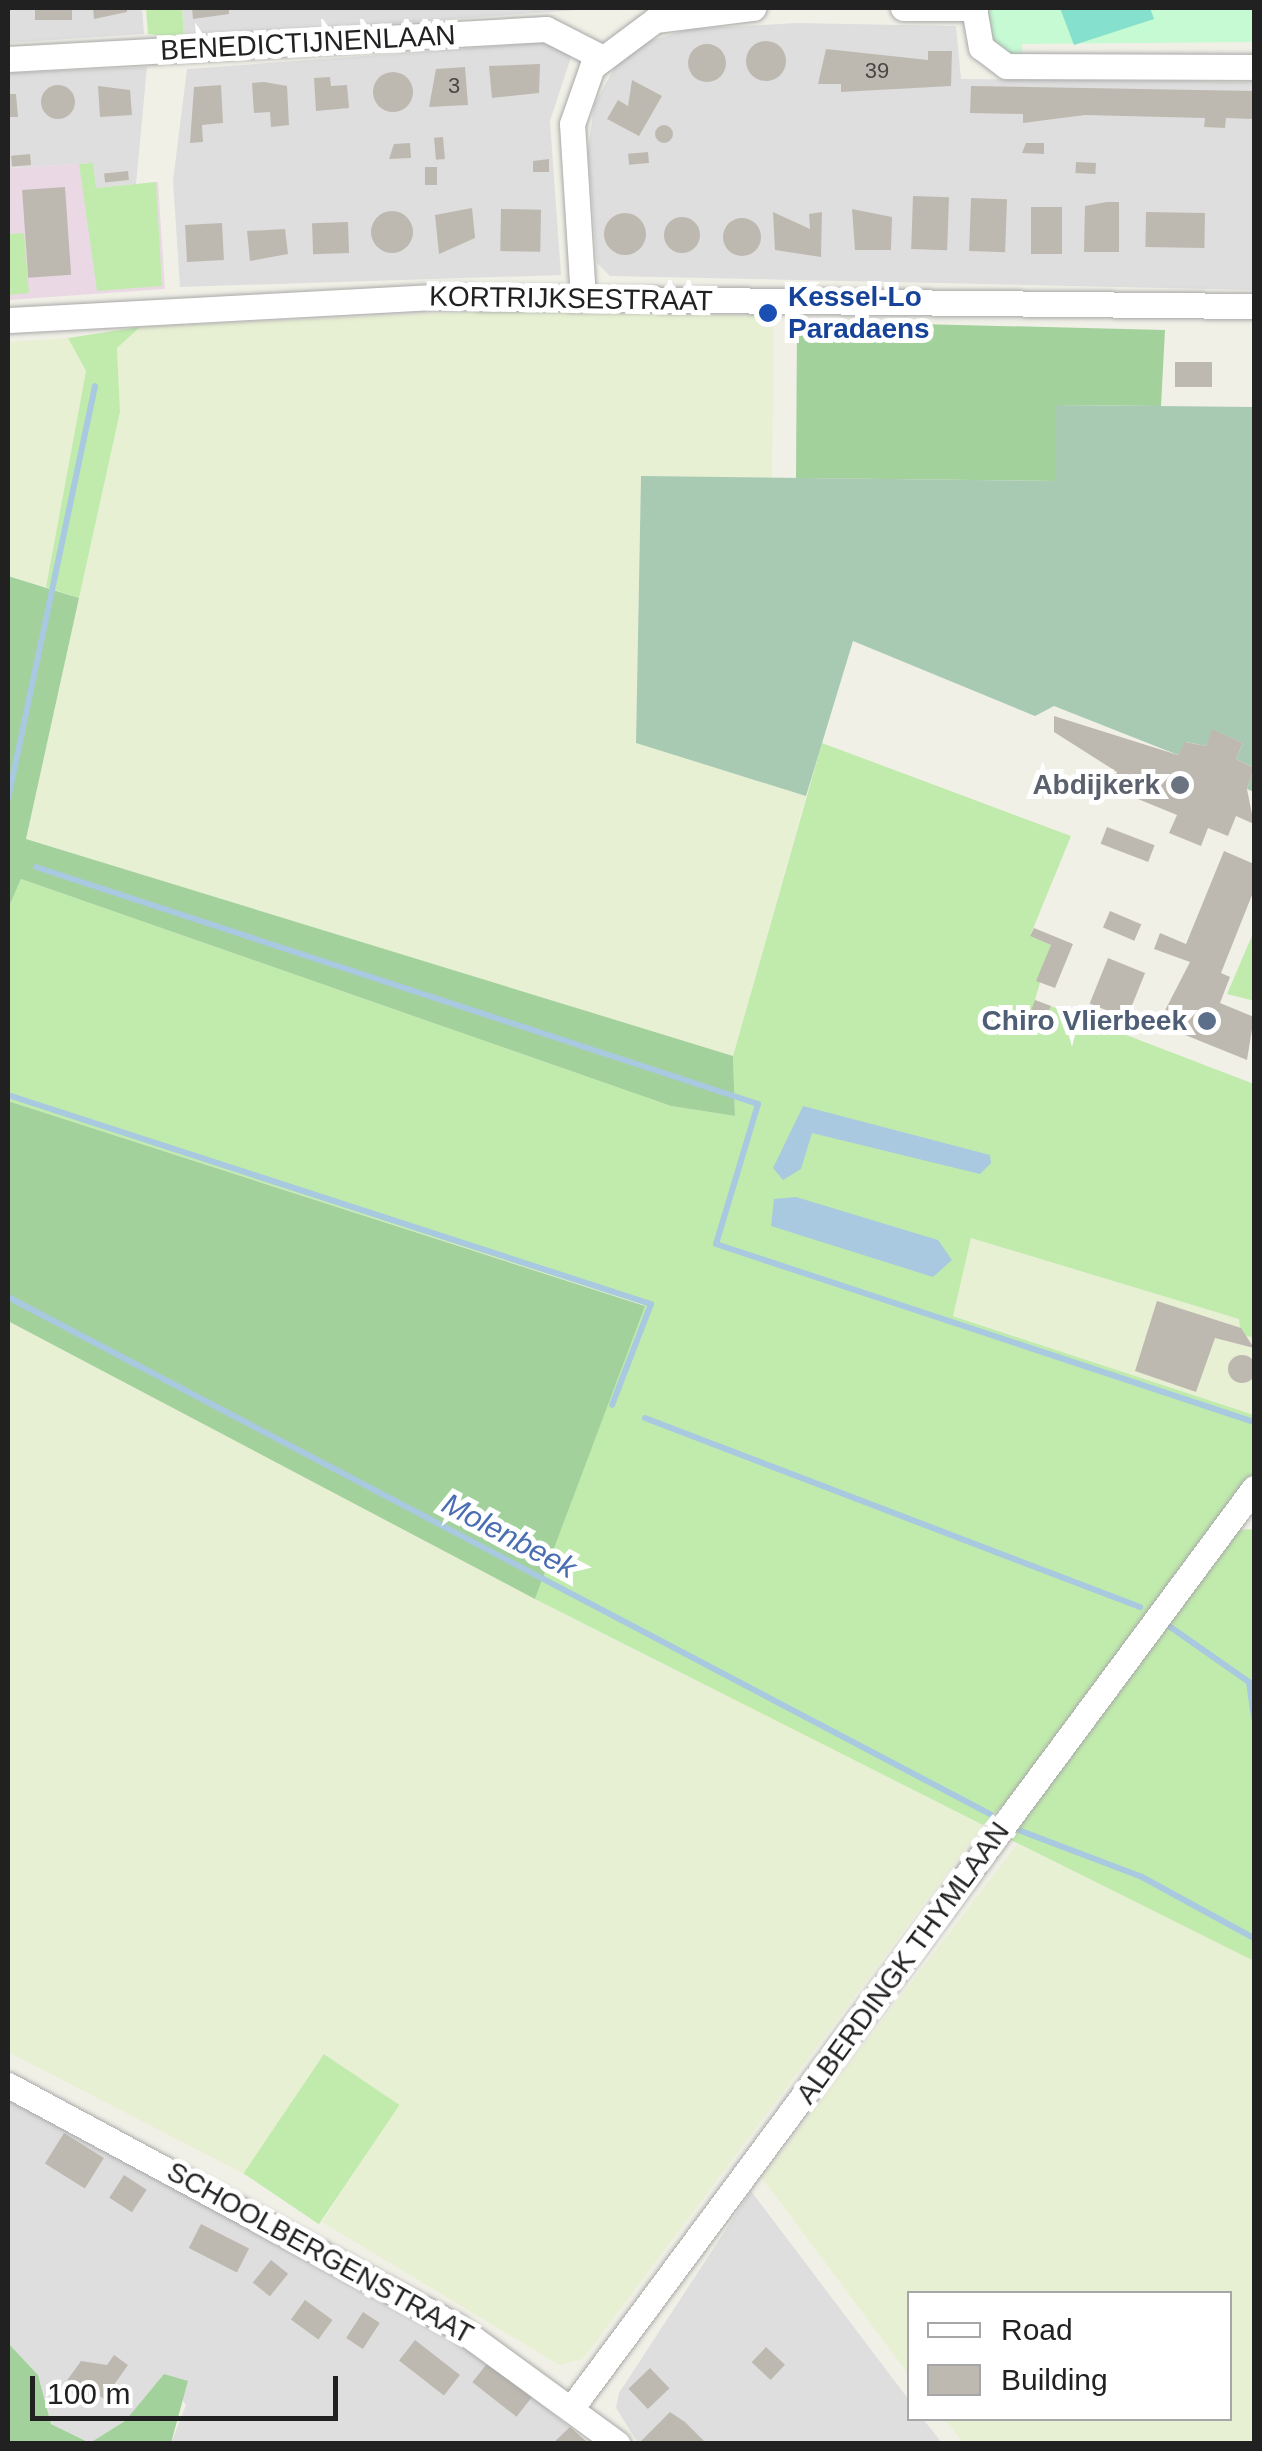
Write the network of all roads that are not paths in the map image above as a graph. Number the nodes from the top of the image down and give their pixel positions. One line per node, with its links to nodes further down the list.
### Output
1 (753, 8): 4 (street)
2 (903, 8): 3 (street)
3 (974, 8): 6 (street)
4 (601, 56): 5 (street, BENEDICTIJNENLAAN); 7 (street)
5 (8, 59)
6 (1254, 67)
7 (583, 298): 8 (street, KORTRIJKSESTRAAT); 9 (street, KORTRIJKSESTRAAT)
8 (1254, 306)
9 (8, 320)
10 (1254, 1488): 12 (street, ALBERDINGK THYMLAAN)
11 (8, 2085): 12 (street, SCHOOLBERGENSTRAAT)
12 (573, 2406): 13 (street, SCHOOLBERGENSTRAAT)
13 (618, 2444)

